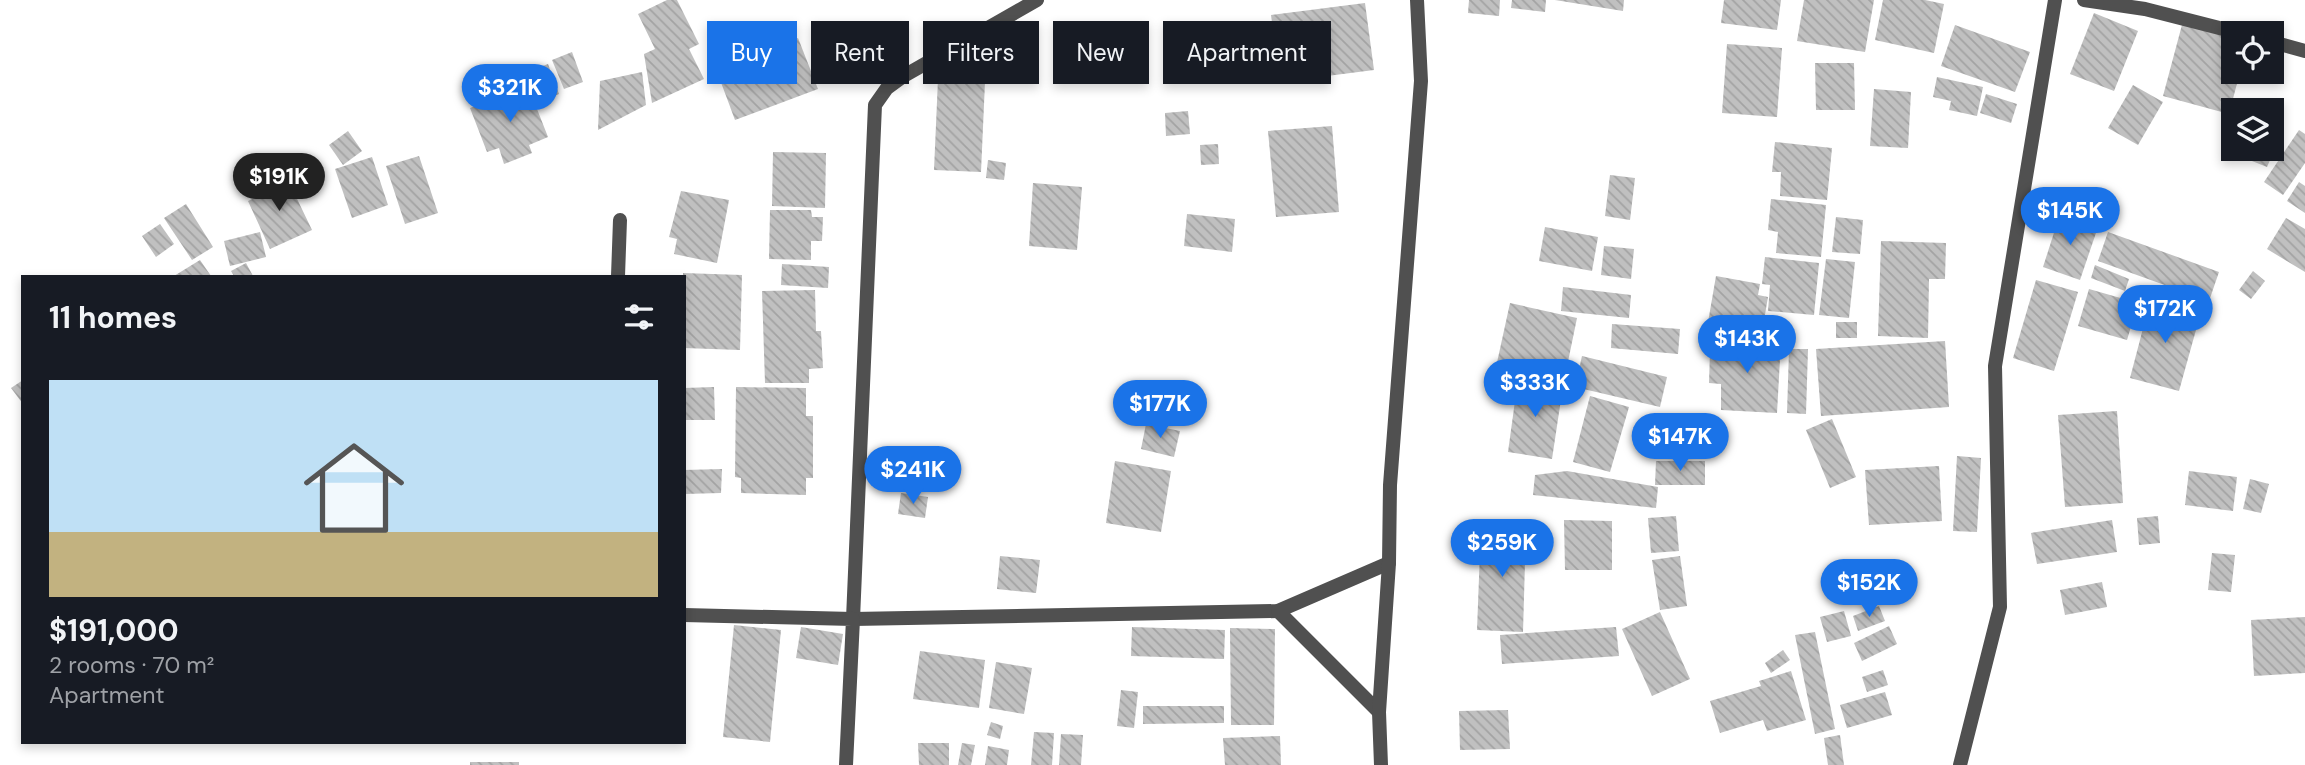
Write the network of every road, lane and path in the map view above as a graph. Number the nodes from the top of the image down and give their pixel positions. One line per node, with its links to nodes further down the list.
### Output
1 (1037, 0): 13 (street)
2 (1417, 0): 10 (street)
3 (2055, 0): 17 (street)
4 (2084, 0): 5 (street)
5 (2221, 28)
6 (2284, 45): 7 (street)
7 (2305, 51)
8 (620, 220): 9 (street)
9 (618, 275)
10 (1390, 563): 11 (street); 14 (street)
11 (1278, 611): 13 (street); 14 (street)
12 (686, 615): 13 (street)
13 (853, 619): 15 (street)
14 (1379, 712): 16 (street)
15 (846, 765)
16 (1381, 765)
17 (1960, 765)

